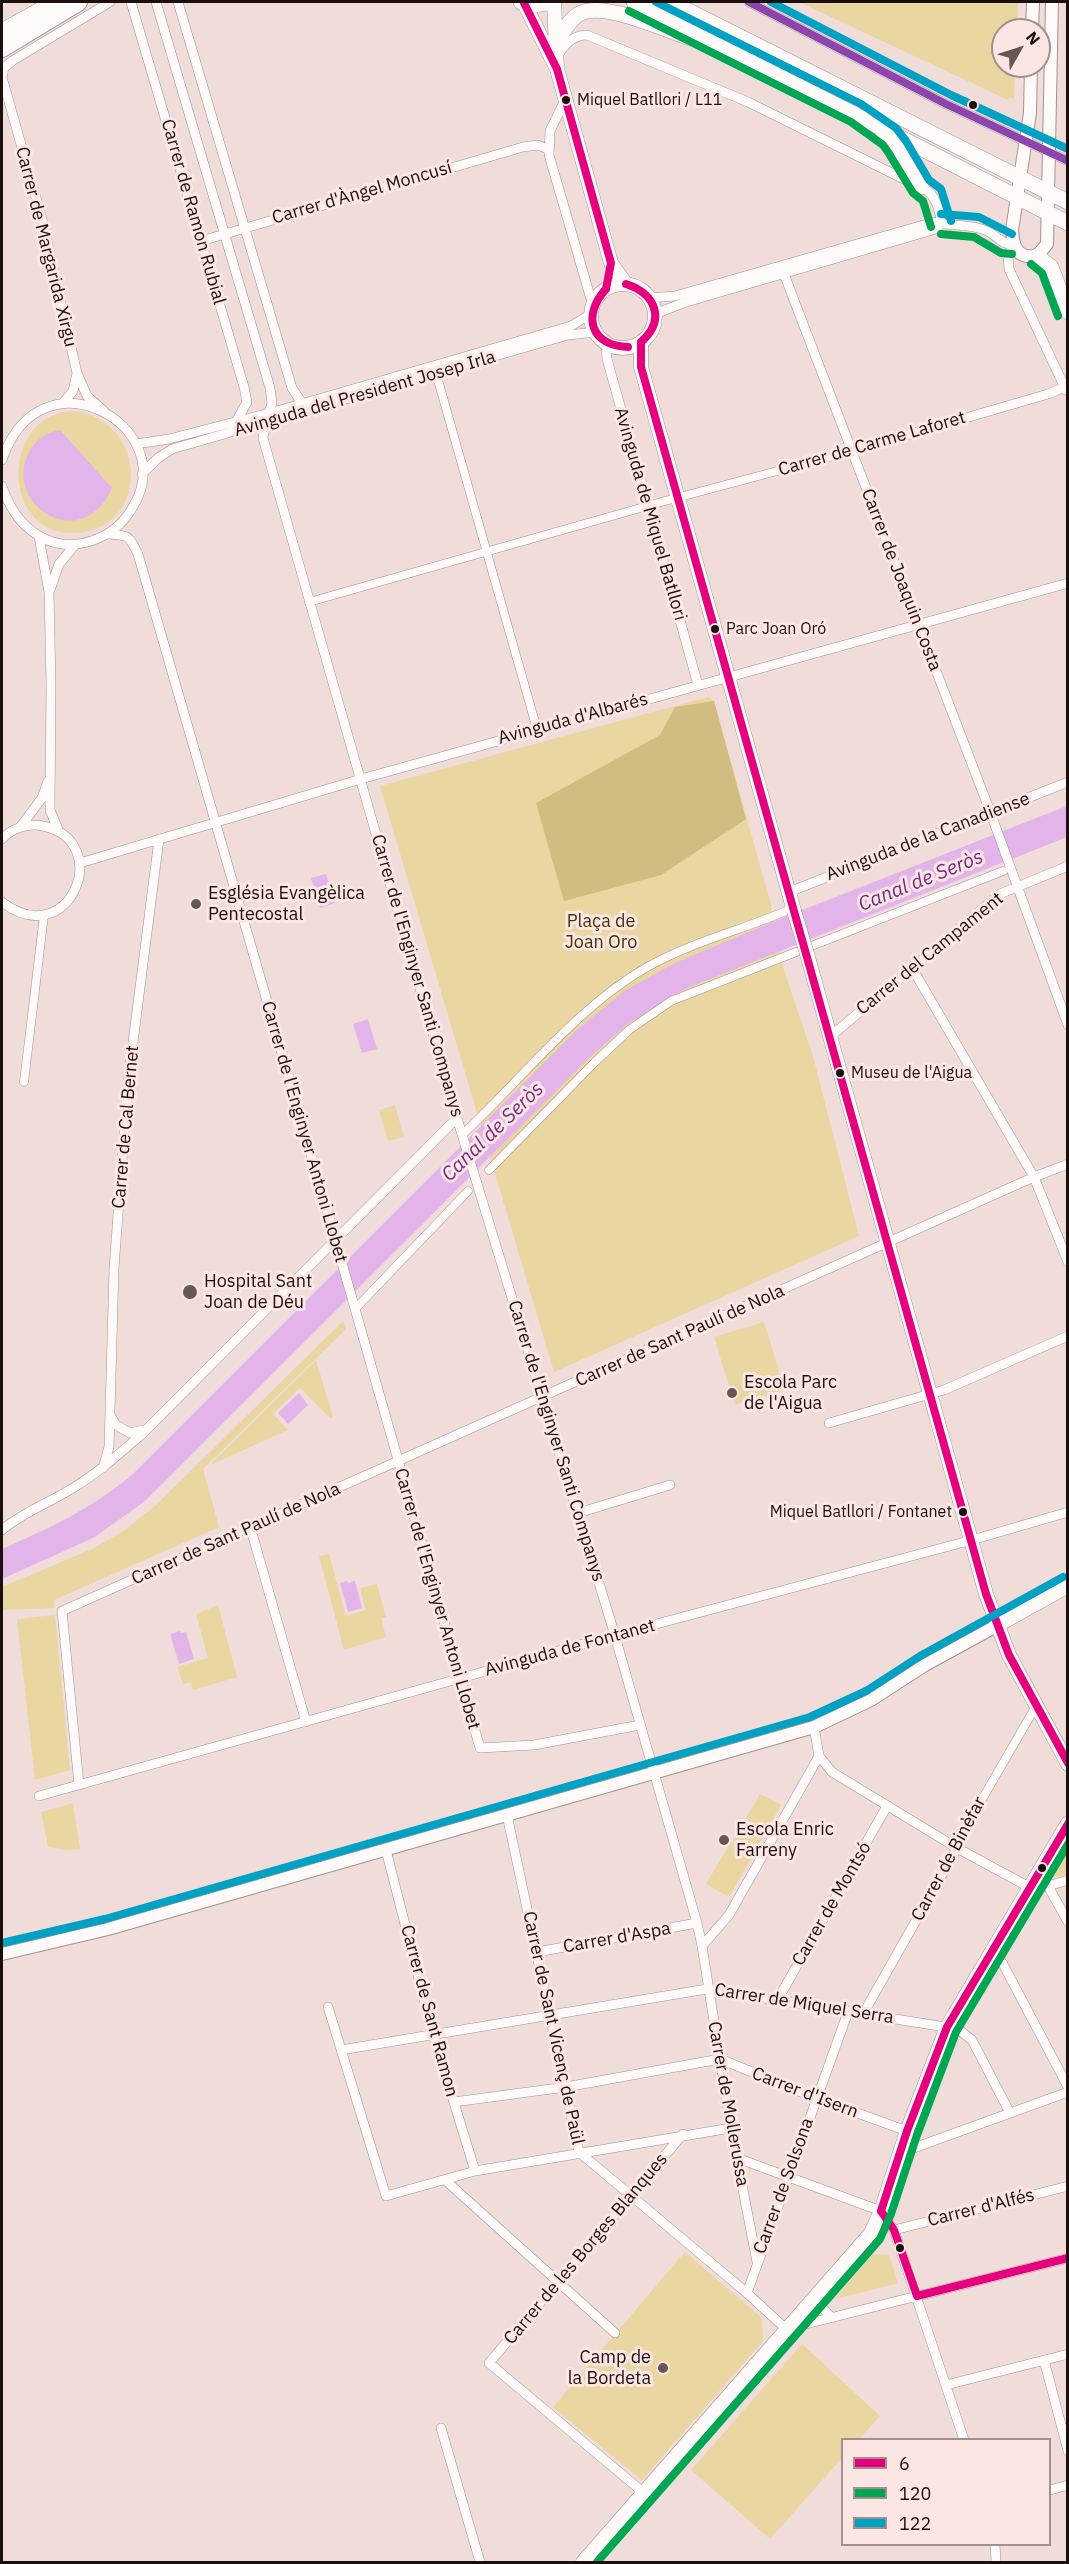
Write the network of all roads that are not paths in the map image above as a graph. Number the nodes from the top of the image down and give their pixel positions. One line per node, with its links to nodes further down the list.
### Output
1 (54, 2): 16 (main road)
2 (78, 2): 17 (highway)
3 (110, 2): 56 (street, Carrer de Margarida Xirgu)
4 (131, 2): 43 (street, Carrer de Ramon Rubial)
5 (156, 2): 41 (street, Carrer de Ramon Rubial)
6 (178, 2): 39 (street)
7 (523, 2): 8 (main road); 19 (main road)
8 (554, 2): 19 (main road)
9 (634, 2): 18 (main road)
10 (670, 2): 31 (main road)
11 (749, 2): 14 (street)
12 (1033, 2): 15 (street)
13 (1052, 2): 24 (street)
14 (764, 6): 26 (street)
15 (1032, 18)
16 (2, 31)
17 (2, 48)
18 (729, 50): 19 (main road); 22 (main road)
19 (557, 56): 21 (main road); 32 (street)
20 (1030, 78): 23 (street)
21 (565, 100): 25 (street); 45 (main road)
22 (856, 113): 32 (main road); 34 (main road)
23 (1028, 125): 24 (street); 26 (street)
24 (1048, 130): 29 (street)
25 (550, 131): 27 (street, Carrer d'Àngel Moncusí); 28 (street)
26 (1026, 142): 29 (street); 31 (street)
27 (524, 147): 28 (street, Carrer d'Àngel Moncusí); 39 (street, Carrer d'Àngel Moncusí)
28 (549, 150): 50 (street)
29 (1049, 152): 30 (street); 33 (street)
30 (1068, 161)
31 (1021, 179): 33 (main road); 34 (street)
32 (921, 187): 38 (street)
33 (1049, 193): 35 (main road); 36 (street)
34 (1018, 197): 36 (main road); 40 (street)
35 (1068, 202)
36 (1049, 213): 37 (main road); 44 (street)
37 (1068, 223)
38 (936, 224): 42 (street); 46 (street); 49 (street)
39 (246, 227): 41 (street, Carrer d'Àngel Moncusí); 60 (street)
40 (1012, 230): 42 (street); 44 (street)
41 (224, 234): 43 (street, Carrer d'Àngel Moncusí); 62 (street, Carrer de Ramon Rubial)
42 (994, 234): 44 (street)
43 (201, 241): 63 (street, Carrer de Ramon Rubial)
44 (1021, 250): 51 (main road); 58 (street)
45 (611, 263): 47 (main road); 48 (main road)
46 (784, 274): 52 (street); 65 (street, Carrer de Joaquin Costa)
47 (626, 284): 48 (main road); 49 (main road)
48 (606, 289): 50 (main road)
49 (650, 298): 52 (main road)
50 (593, 307): 53 (main road); 60 (street, Avinguda del President Josep Irla)
51 (1068, 312)
52 (656, 314): 55 (main road)
53 (596, 333): 54 (main road); 57 (street, Avinguda del President Josep Irla)
54 (606, 343): 55 (main road); 71 (street, Avinguda de Miquel Batllori)
55 (634, 345): 69 (main road, Avinguda de Miquel Batllori)
56 (77, 373): 59 (street); 61 (street, Carrer de Margarida Xirgu)
57 (436, 373): 62 (street, Avinguda del President Josep Irla); 75 (street)
58 (1066, 389): 65 (street, Carrer de Carme Laforet)
59 (63, 403): 61 (street); 66 (street)
60 (302, 403): 62 (street, Avinguda del President Josep Irla)
61 (104, 411): 64 (street, Carrer de Margarida Xirgu)
62 (271, 417): 63 (street, Avinguda del President Josep Irla); 67 (street, Avinguda del President Josep Irla); 78 (street, Carrer de l'Enginyer Santi Companys)
63 (236, 422): 64 (street, Avinguda del President Josep Irla)
64 (136, 444): 67 (street)
65 (852, 451): 69 (street, Carrer de Carme Laforet); 79 (street, Carrer de Joaquin Costa)
66 (2, 460)
67 (142, 474): 72 (street)
68 (2, 486): 70 (street)
69 (678, 497): 71 (street, Carrer de Carme Laforet); 80 (main road, Avinguda de Miquel Batllori)
70 (5, 506): 73 (street)
71 (648, 506): 75 (street, Carrer de Carme Laforet); 81 (street, Avinguda de Miquel Batllori)
72 (109, 534): 74 (street); 87 (street, Carrer de l'Enginyer Antoni Llobet)
73 (39, 537): 74 (street); 77 (street)
74 (75, 545): 77 (street)
75 (487, 552): 78 (street, Carrer de Carme Laforet); 82 (street)
76 (1068, 583): 79 (street, Avinguda d'Albarés)
77 (49, 592): 83 (street)
78 (309, 602): 84 (street, Carrer de l'Enginyer Santi Companys)
79 (918, 624): 80 (street, Avinguda d'Albarés); 86 (street, Carrer de Joaquin Costa)
80 (728, 676): 81 (street, Avinguda d'Albarés); 96 (main road, Avinguda de Miquel Batllori)
81 (698, 685): 84 (street, Avinguda d'Albarés)
82 (535, 722)
83 (49, 778): 88 (street); 89 (street)
84 (361, 779): 87 (street, Avinguda d'Albarés); 104 (street, Carrer de l'Enginyer Santi Companys)
85 (1068, 782): 86 (street, Avinguda de la Canadiense)
86 (990, 813): 95 (street, Carrer de Joaquin Costa); 96 (street, Avinguda de la Canadiense)
87 (215, 822): 91 (street, Avinguda d'Albarés); 110 (street, Carrer de l'Enginyer Antoni Llobet)
88 (21, 826): 89 (street); 90 (street)
89 (59, 832): 92 (street)
90 (2, 839)
91 (159, 839): 92 (street, Avinguda d'Albarés); 117 (street, Carrer de Cal Bernet)
92 (80, 863): 99 (street)
93 (1068, 866): 95 (street, Carrer del Campament)
94 (1003, 871): 107 (street)
95 (1016, 886): 100 (street, Carrer del Campament); 101 (street, Carrer de Joaquin Costa)
96 (789, 892): 98 (main road, Avinguda de Miquel Batllori)
97 (2, 902): 99 (street)
98 (794, 910): 102 (main road, Avinguda de Miquel Batllori, bridge); 105 (street)
99 (44, 915): 103 (street)
100 (912, 968): 102 (street, Carrer del Campament); 108 (street)
101 (1068, 1025)
102 (831, 1036): 111 (main road)
103 (24, 1082)
104 (457, 1118): 105 (street, Carrer de l'Enginyer Santi Companys); 110 (street)
105 (463, 1134): 116 (street, Carrer de l'Enginyer Santi Companys)
106 (1068, 1164): 108 (street, Carrer de Sant Paulí de Nola)
107 (489, 1170)
108 (1034, 1177): 111 (street, Carrer de Sant Paulí de Nola); 112 (street)
109 (468, 1191): 113 (street)
110 (336, 1239): 113 (street, Carrer de l'Enginyer Antoni Llobet); 119 (street)
111 (888, 1244): 115 (main road); 116 (street, Carrer de Sant Paulí de Nola)
112 (1068, 1262)
113 (356, 1308): 120 (street, Carrer de l'Enginyer Antoni Llobet)
114 (1068, 1336): 115 (street)
115 (931, 1394): 118 (street); 127 (main road)
116 (543, 1396): 120 (street, Carrer de Sant Paulí de Nola); 124 (street, Carrer de l'Enginyer Santi Companys)
117 (111, 1417): 119 (street); 121 (street, Carrer de Cal Bernet)
118 (829, 1423)
119 (148, 1428): 121 (street)
120 (398, 1463): 125 (street, Carrer de Sant Paulí de Nola); 131 (street, Carrer de l'Enginyer Antoni Llobet)
121 (104, 1468): 126 (street)
122 (670, 1485): 124 (street)
123 (1068, 1512): 127 (street, Avinguda de Fontanet)
124 (578, 1513): 130 (street, Carrer de l'Enginyer Santi Companys)
125 (250, 1526): 133 (street); 139 (street, Carrer de Sant Paulí de Nola)
126 (2, 1530)
127 (972, 1540): 129 (main road); 130 (street, Avinguda de Fontanet)
128 (1067, 1587): 129 (main road)
129 (998, 1625): 132 (main road); 135 (street)
130 (615, 1635): 131 (street, Avinguda de Fontanet); 134 (street, Carrer de l'Enginyer Santi Companys)
131 (460, 1678): 133 (street, Avinguda de Fontanet); 134 (street, Carrer de l'Enginyer Antoni Llobet)
132 (1036, 1706): 137 (main road); 144 (street, Carrer de Binèfar)
133 (306, 1722): 139 (street, Avinguda de Fontanet)
134 (640, 1725): 138 (street, Carrer de l'Enginyer Santi Companys)
135 (814, 1727): 136 (street); 138 (street)
136 (819, 1756): 141 (street); 151 (street)
137 (1068, 1764)
138 (655, 1772): 142 (street); 150 (street, Carrer de Mollerussa)
139 (79, 1785): 140 (street, Avinguda de Fontanet)
140 (39, 1796)
141 (887, 1806): 144 (street); 156 (street, Carrer de Montsó)
142 (507, 1815): 145 (street); 153 (street, Carrer de Sant Vicenç de Paül)
143 (1068, 1823): 147 (main road)
144 (957, 1848): 147 (street); 160 (street, Carrer de Binèfar)
145 (386, 1850): 154 (street); 162 (street, Carrer de Sant Ramon)
146 (1068, 1880): 148 (street)
147 (1032, 1883): 148 (street); 152 (main road)
148 (1048, 1886): 149 (street)
149 (1068, 1922)
150 (697, 1923): 151 (street, Carrer de Mollerussa); 153 (street, Carrer d'Aspa)
151 (702, 1946): 155 (street, Carrer de Mollerussa)
152 (994, 1947): 161 (main road); 166 (street)
153 (537, 1952): 159 (street, Carrer de Sant Vicenç de Paül)
154 (2, 1954)
155 (707, 1989): 156 (street, Carrer de Miquel Serra); 159 (street, Carrer de Miquel Serra); 164 (street, Carrer de Mollerussa)
156 (777, 2001): 158 (street, Carrer de Miquel Serra)
157 (328, 2007): 163 (street)
158 (848, 2012): 160 (street, Carrer de Miquel Serra); 168 (street, Carrer de Solsona)
159 (551, 2014): 162 (street, Carrer de Miquel Serra); 165 (street, Carrer de Sant Vicenç de Paül)
160 (863, 2014): 161 (street, Carrer de Miquel Serra)
161 (947, 2027): 170 (street, Carrer de Miquel Serra); 172 (main road)
162 (433, 2034): 163 (street, Carrer de Miquel Serra); 169 (street, Carrer de Sant Ramon)
163 (341, 2050): 179 (street)
164 (720, 2059): 165 (street); 168 (street, Carrer d'Isern); 171 (street, Carrer de Mollerussa)
165 (566, 2087): 169 (street); 174 (street, Carrer de Sant Vicenç de Paül)
166 (1068, 2087)
167 (1068, 2092): 170 (street)
168 (816, 2098): 172 (street, Carrer d'Isern); 178 (street, Carrer de Solsona)
169 (454, 2102): 177 (street, Carrer de Sant Ramon)
170 (1010, 2114): 175 (street)
171 (731, 2128): 173 (street); 176 (street, Carrer de Mollerussa)
172 (908, 2131): 175 (main road)
173 (683, 2134): 174 (street); 181 (street, Carrer de les Borges Blanques)
174 (579, 2152): 177 (street); 181 (street, Carrer de Sant Vicenç de Paül)
175 (900, 2153): 182 (main road)
176 (737, 2158): 178 (street); 185 (street, Carrer de Mollerussa)
177 (476, 2171): 179 (street)
178 (787, 2178): 182 (street); 185 (street, Carrer de Solsona)
179 (445, 2180): 186 (street)
180 (1068, 2186): 183 (street, Carrer d'Alfés)
181 (632, 2197): 186 (street, Carrer de les Borges Blanques); 187 (street, Carrer de Sant Vicenç de Paül)
182 (881, 2211): 183 (street); 189 (main road)
183 (894, 2230): 188 (street)
184 (1068, 2258): 188 (street)
185 (757, 2262): 187 (street, Carrer de Solsona)
186 (558, 2282): 192 (street); 201 (street, Carrer de les Borges Blanques)
187 (747, 2293): 191 (street, Carrer de Sant Vicenç de Paül)
188 (917, 2296): 190 (street); 195 (street)
189 (814, 2299): 190 (street); 191 (main road)
190 (832, 2318): 191 (street)
191 (786, 2329): 201 (main road)
192 (615, 2333)
193 (1068, 2354): 194 (street)
194 (1044, 2360): 195 (street); 198 (street)
195 (946, 2385): 197 (street)
196 (441, 2428): 203 (street)
197 (964, 2438)
198 (1068, 2451)
199 (1068, 2485): 200 (street)
200 (1051, 2490)
201 (644, 2493): 204 (main road)
202 (995, 2546): 205 (street)
203 (480, 2562)
204 (583, 2562)
205 (996, 2562)

